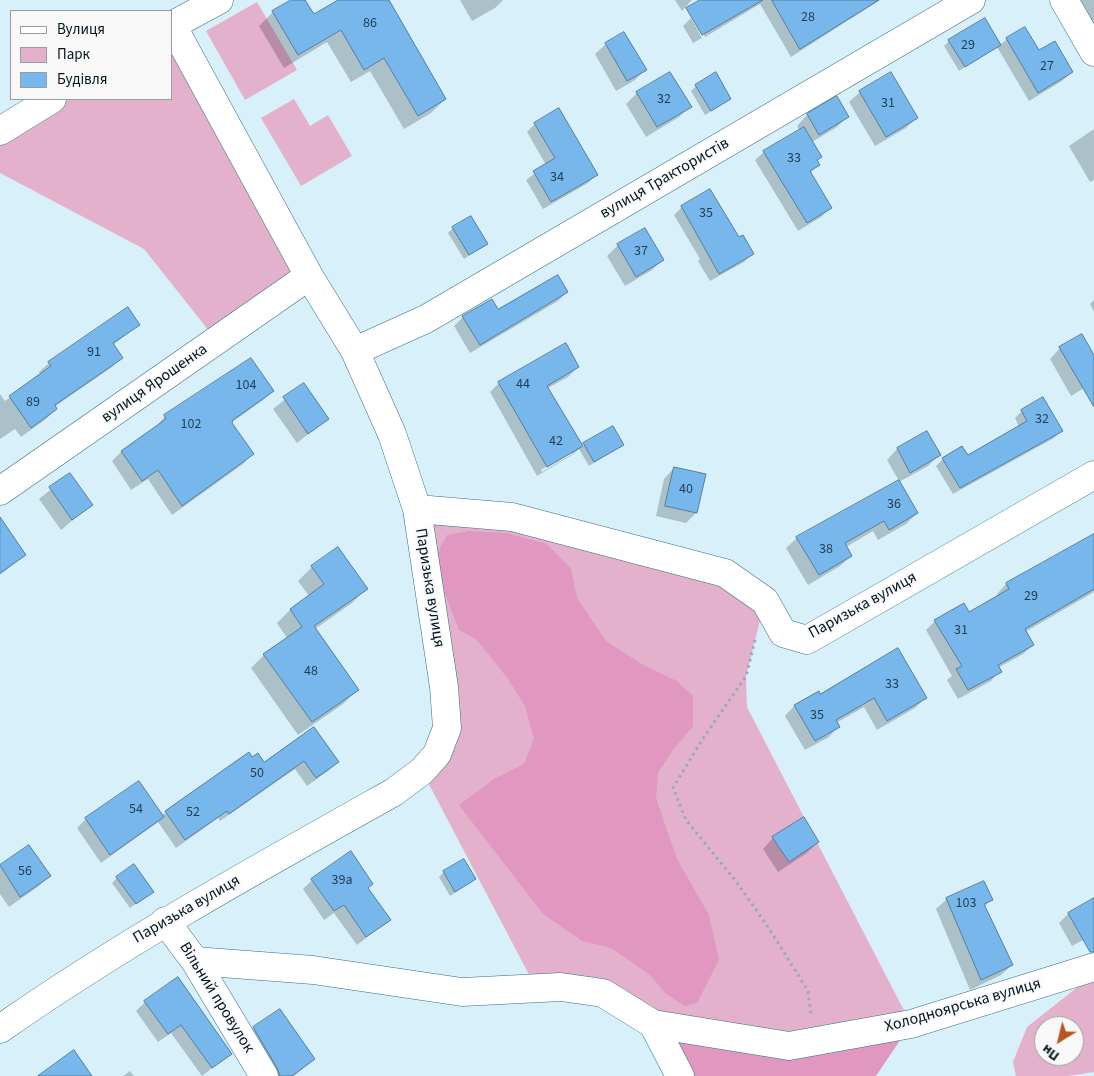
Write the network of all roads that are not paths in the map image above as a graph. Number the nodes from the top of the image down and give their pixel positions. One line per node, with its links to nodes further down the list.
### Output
1 (218, 0): 4 (street)
2 (971, 0): 9 (street, вулиця Трактористів)
3 (1064, 0): 5 (street)
4 (172, 26): 8 (street)
5 (1094, 52)
6 (50, 100): 7 (street)
7 (0, 131)
8 (309, 276): 9 (street); 11 (street, вулиця Ярошенка)
9 (355, 351): 12 (street)
10 (1094, 475): 12 (street, Паризька вулиця)
11 (0, 491)
12 (417, 509): 13 (street, Паризька вулиця)
13 (165, 921): 14 (street, Вільний провулок); 17 (street, Паризька вулиця)
14 (195, 961): 16 (street); 18 (street, Вільний провулок)
15 (1094, 967): 16 (street, Холодноярська вулиця)
16 (653, 1024): 19 (street)
17 (0, 1029)
18 (264, 1076)
19 (680, 1076)

